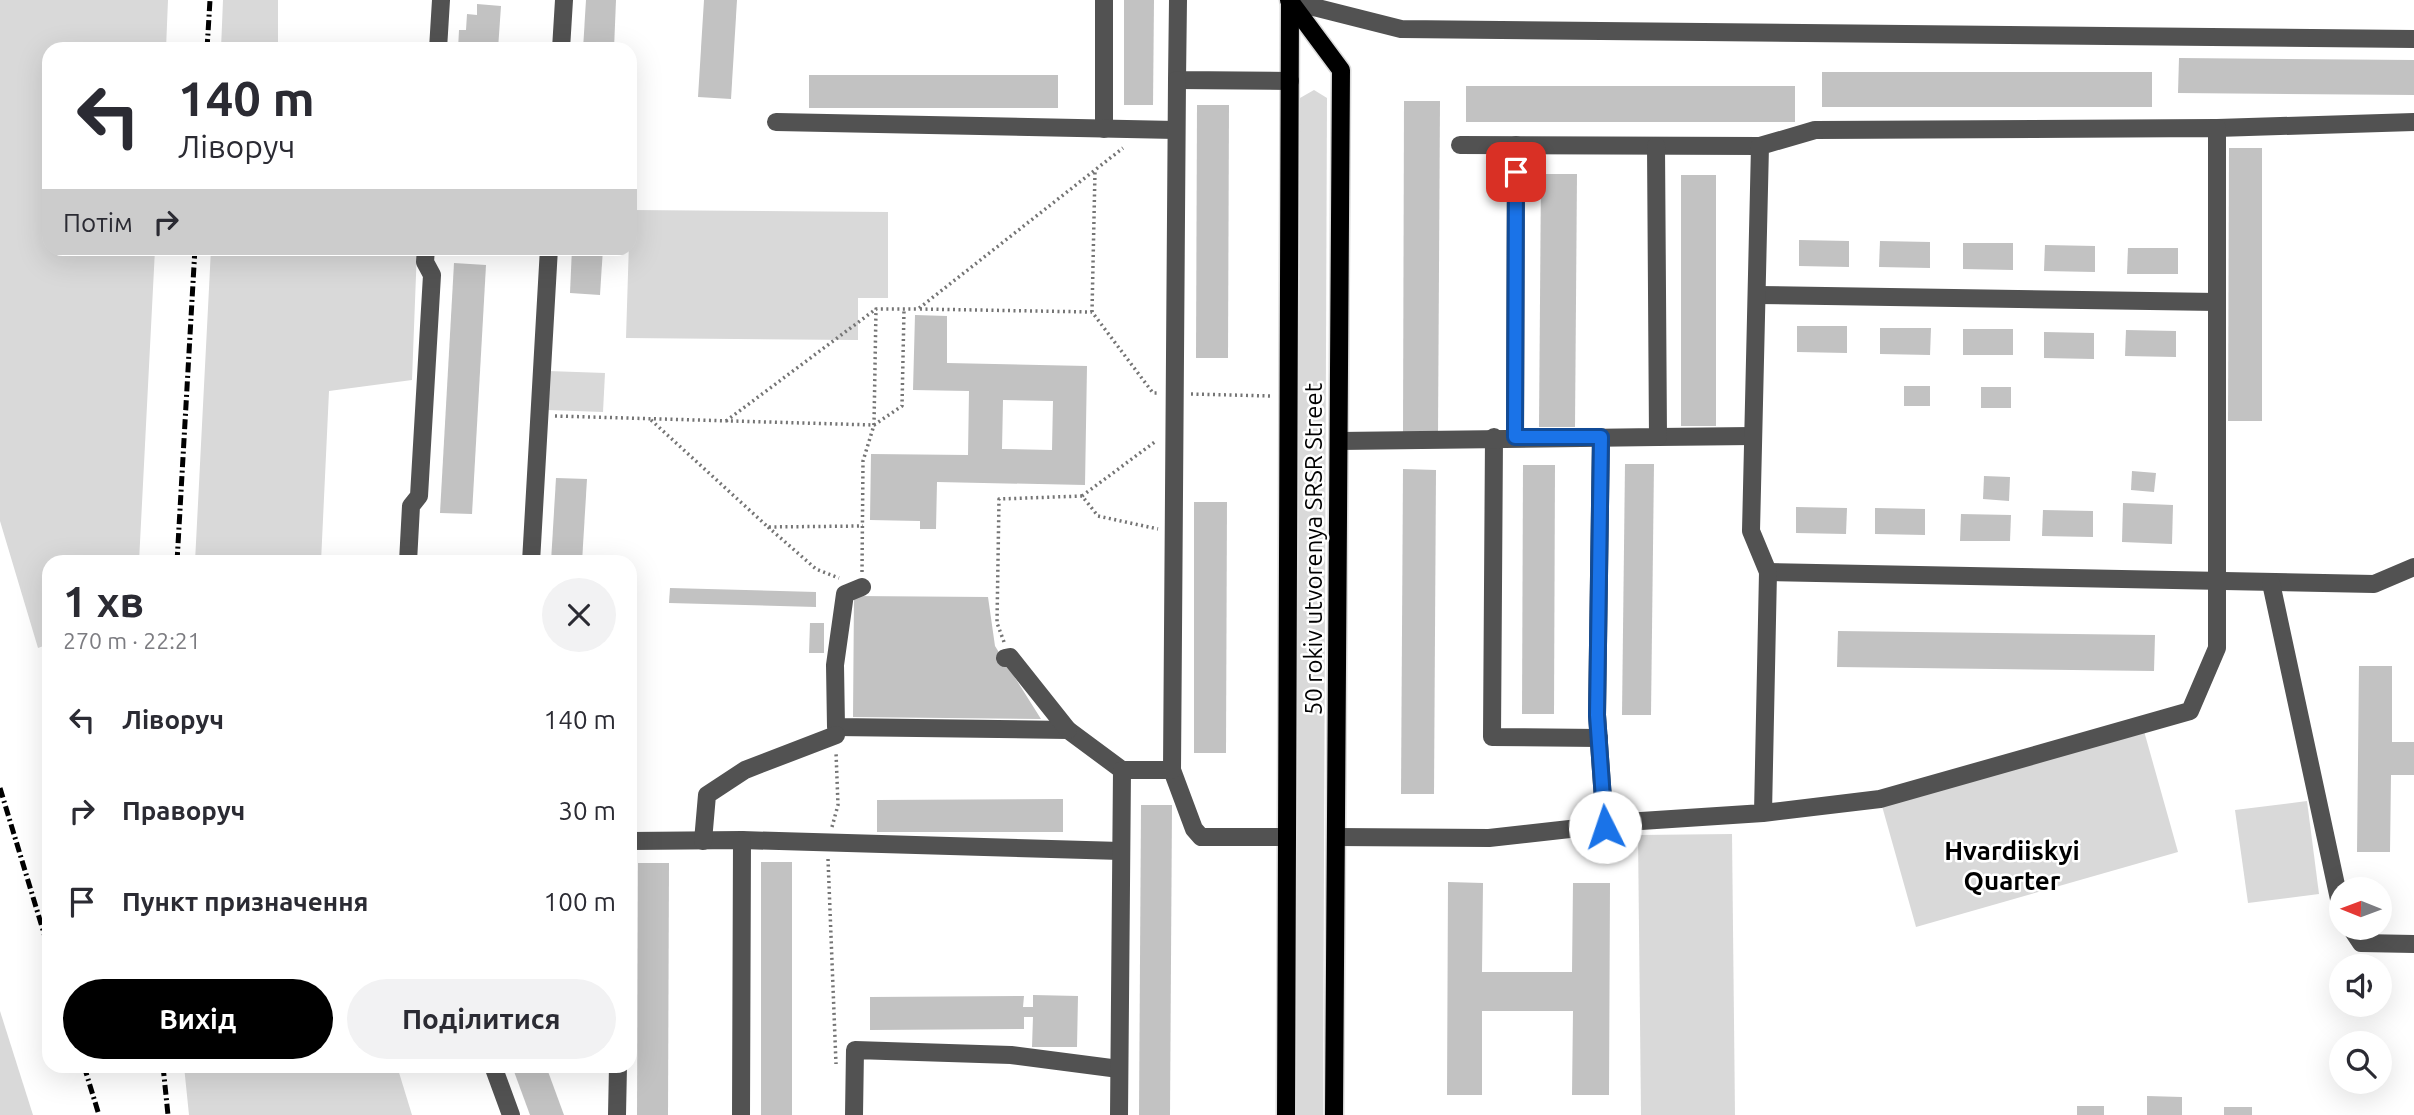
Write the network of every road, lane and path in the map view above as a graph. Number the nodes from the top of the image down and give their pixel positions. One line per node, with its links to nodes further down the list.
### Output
1 (441, 0): 7 (street)
2 (564, 0): 8 (street)
3 (1104, 0): 14 (street)
4 (1178, 0): 9 (street)
5 (1291, 0): 6 (street); 10 (main road, 50 rokiv utvorenya SRSR Street); 42 (main road, 50 rokiv utvorenya SRSR Street)
6 (2414, 39)
7 (438, 42)
8 (561, 42)
9 (1177, 80): 10 (street); 16 (street)
10 (1290, 81): 31 (main road, 50 rokiv utvorenya SRSR Street)
11 (776, 122): 14 (street)
12 (2414, 122): 13 (street)
13 (2217, 128): 20 (street); 25 (street)
14 (1104, 129): 15 (street)
15 (1146, 130): 16 (street); 21 (path)
16 (1176, 130): 30 (street)
17 (1460, 145): 18 (street)
18 (1516, 145): 19 (street); 39 (street)
19 (1656, 146): 20 (street); 41 (street)
20 (1760, 146): 24 (street)
21 (1095, 170): 27 (path); 29 (path)
22 (425, 256): 47 (street)
23 (549, 256): 32 (street)
24 (1757, 295): 25 (street); 37 (street)
25 (2217, 302): 51 (street)
26 (876, 309): 28 (path); 34 (path); 35 (path)
27 (918, 309): 28 (path); 29 (path)
28 (904, 310): 35 (path)
29 (1092, 313): 30 (path)
30 (1174, 394): 31 (path); 36 (street)
31 (1288, 396): 62 (main road, 50 rokiv utvorenya SRSR Street)
32 (539, 416): 33 (path); 48 (street)
33 (649, 419): 34 (path); 45 (path)
34 (726, 421): 35 (path)
35 (874, 425): 44 (path)
36 (1174, 428): 43 (path); 46 (street)
37 (1754, 436): 41 (street); 50 (street)
38 (1494, 437): 39 (street); 42 (street); 57 (street)
39 (1515, 437): 40 (street)
40 (1601, 437): 41 (street); 57 (street)
41 (1658, 437)
42 (1339, 441): 63 (main road, 50 rokiv utvorenya SRSR Street)
43 (1082, 496): 46 (path); 54 (path)
44 (863, 526): 45 (path); 53 (path)
45 (768, 527): 53 (path)
46 (1173, 532): 59 (street)
47 (408, 555)
48 (531, 555)
49 (2414, 567): 52 (street)
50 (1768, 572): 51 (street); 60 (street)
51 (2217, 583): 52 (street); 60 (street)
52 (2271, 583): 69 (street)
53 (862, 587): 55 (street)
54 (1008, 658): 55 (street)
55 (1068, 730): 58 (street)
56 (836, 736): 66 (street); 67 (path)
57 (1599, 737): 61 (street)
58 (1122, 770): 59 (street); 68 (street)
59 (1172, 771): 62 (street)
60 (1763, 813): 61 (street)
61 (1605, 827): 63 (street)
62 (1287, 837): 81 (main road, 50 rokiv utvorenya SRSR Street)
63 (1336, 837): 82 (main road, 50 rokiv utvorenya SRSR Street)
64 (741, 840): 66 (street); 67 (street); 78 (street)
65 (637, 841): 66 (street)
66 (703, 841)
67 (828, 844): 68 (street); 73 (path)
68 (1121, 851): 72 (street)
69 (2334, 877)
70 (2359, 940): 71 (street)
71 (2414, 944)
72 (1119, 1069): 79 (street); 80 (street)
73 (836, 1070)
74 (496, 1073): 76 (street)
75 (618, 1073): 77 (street)
76 (511, 1115)
77 (617, 1115)
78 (741, 1115)
79 (855, 1115)
80 (1119, 1115)
81 (1286, 1115)
82 (1334, 1115)

